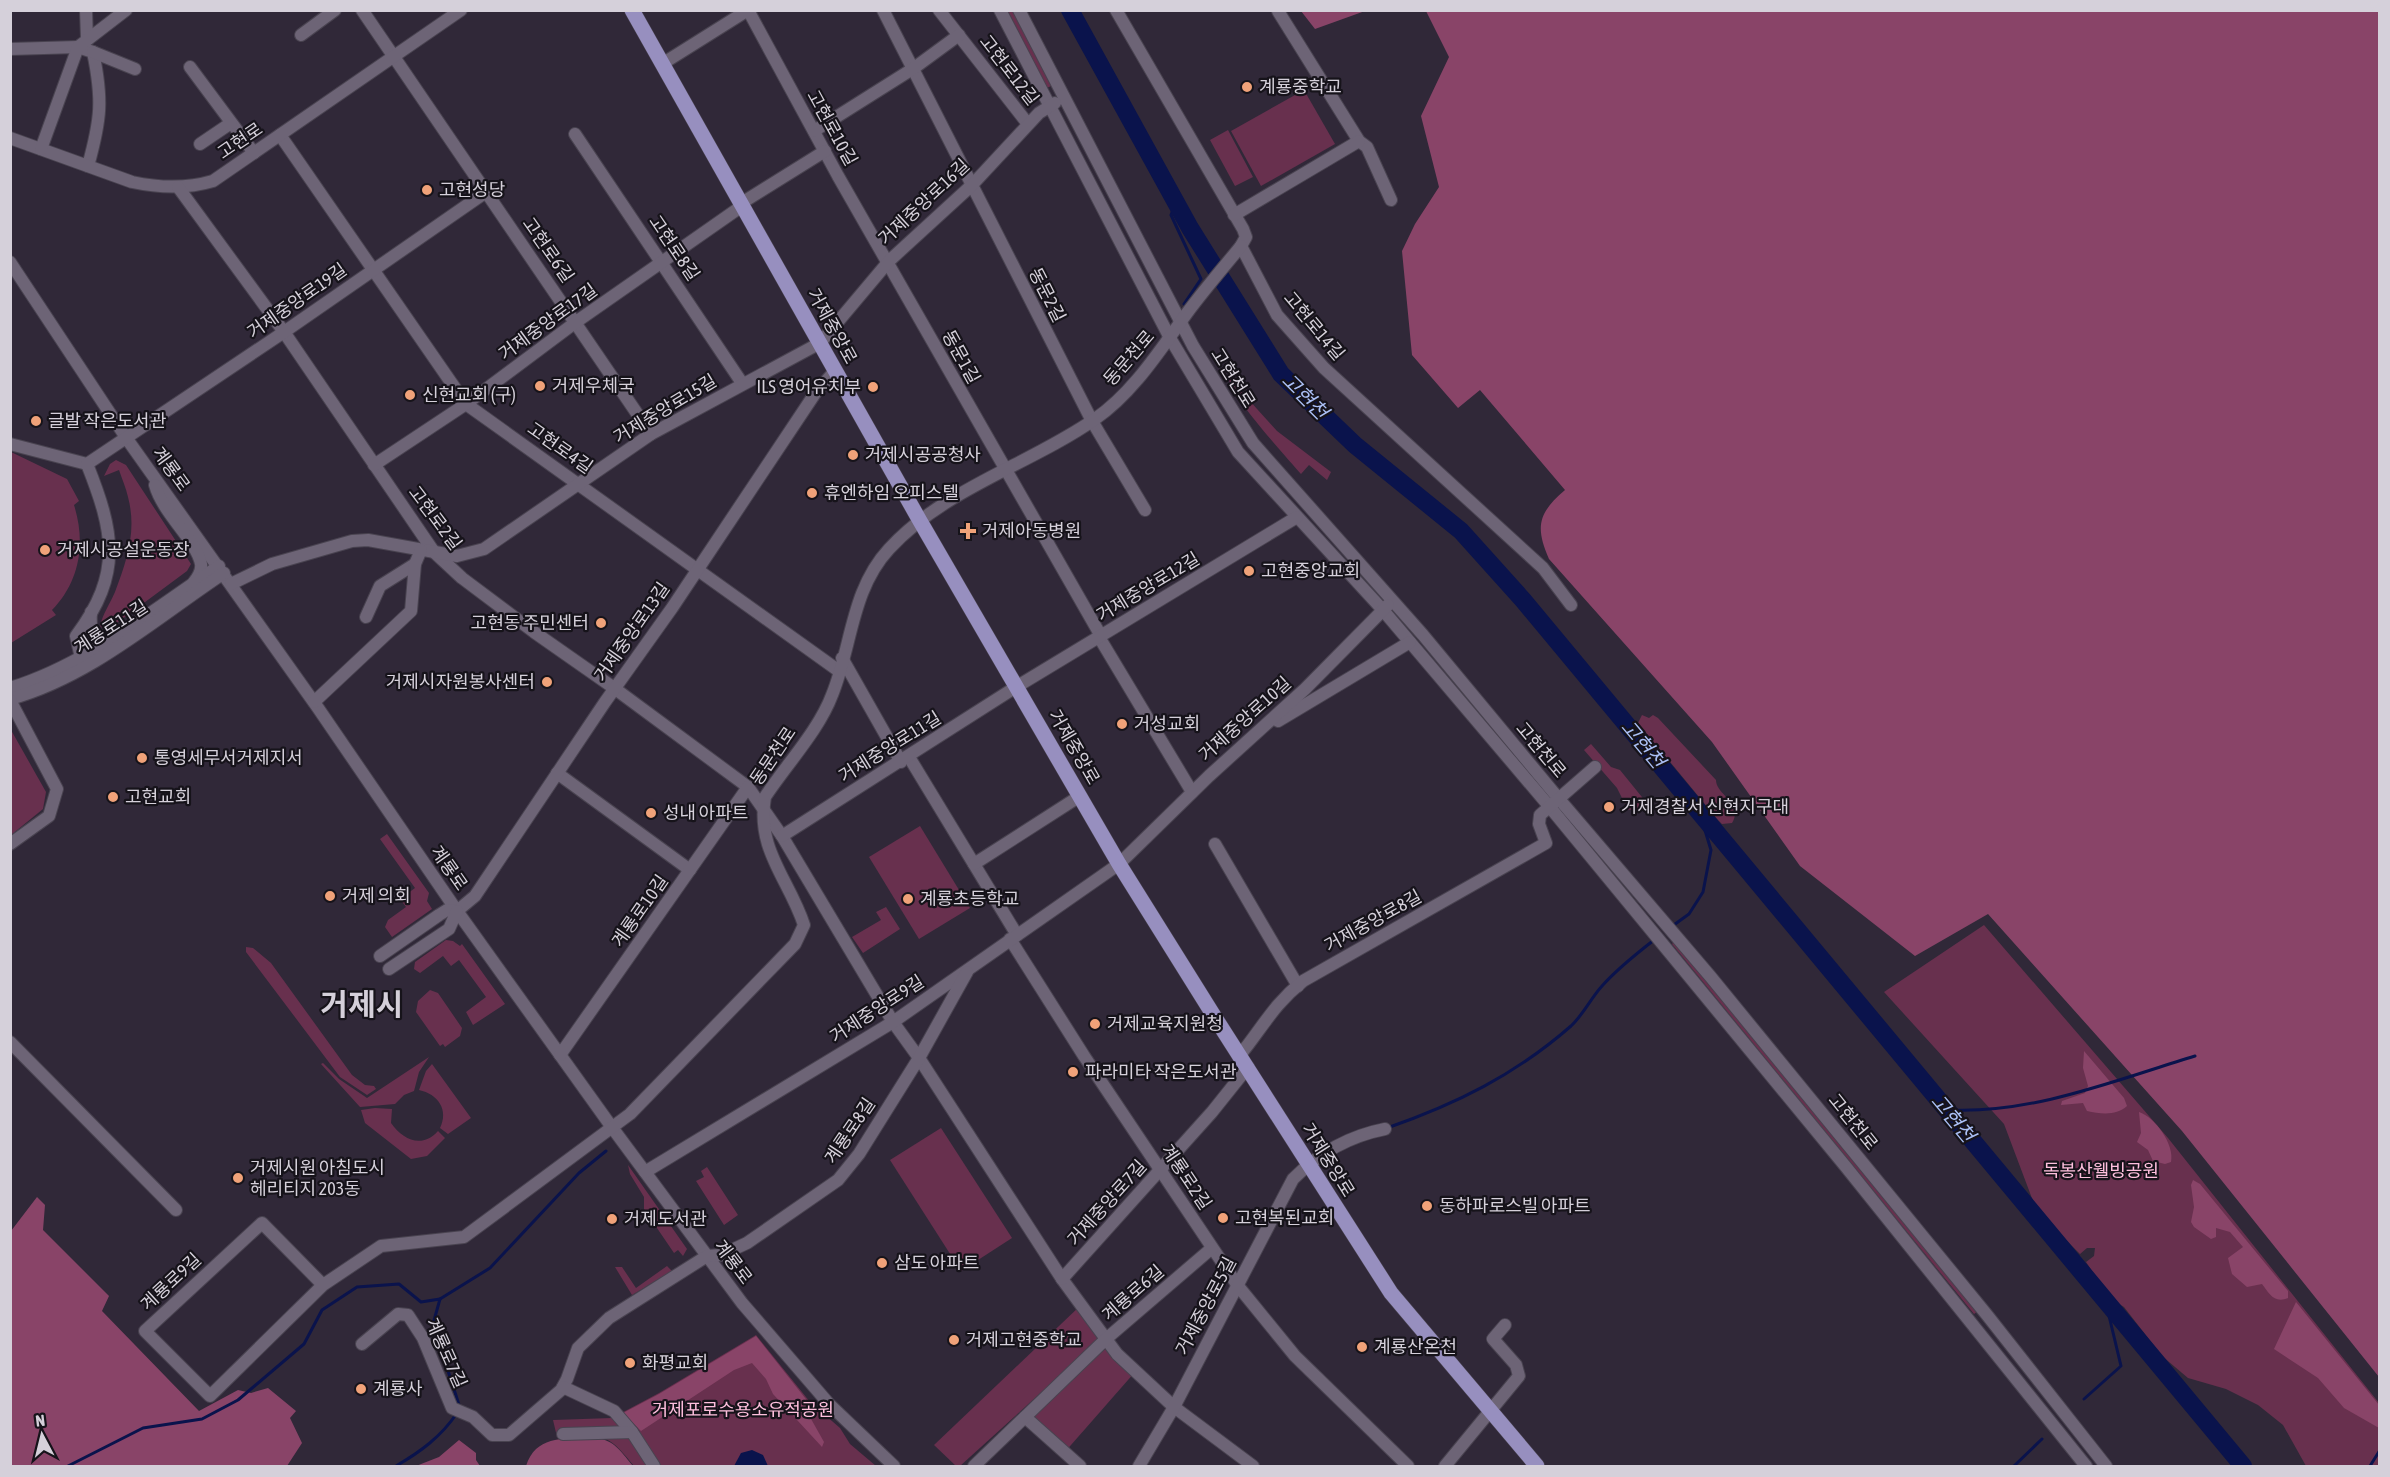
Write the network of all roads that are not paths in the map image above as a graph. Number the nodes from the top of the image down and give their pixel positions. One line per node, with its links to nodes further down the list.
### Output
1 (86, 10): 16 (street)
2 (126, 10): 16 (street)
3 (335, 10): 15 (street)
4 (362, 10): 19 (street, 고현로6길)
5 (461, 10): 19 (street, 고현로)
6 (632, 10): 20 (main road, 거제중앙로)
7 (748, 10): 20 (street); 28 (street, 고현로10길)
8 (883, 10): 22 (street, 동문2길)
9 (939, 10): 14 (street, 고현로12길)
10 (1000, 10): 25 (street, 고현천로)
11 (1019, 10): 24 (street, 고현천로)
12 (1116, 10): 43 (street, 고현로14길)
13 (1278, 11): 32 (street)
14 (959, 35): 22 (street); 27 (street, 고현로12길)
15 (301, 36)
16 (83, 43): 17 (street); 18 (street); 34 (street)
17 (10, 49)
18 (93, 52): 23 (street); 37 (street)
19 (394, 56): 30 (street, 고현로); 40 (street, 고현로6길)
20 (662, 64): 42 (main road, 거제중앙로)
21 (190, 67): 26 (street)
22 (914, 68): 28 (street); 38 (street, 동문2길)
23 (135, 69)
24 (1063, 97): 25 (street, 거제중앙로16길); 49 (street, 고현천로)
25 (1049, 106): 27 (street, 거제중앙로16길); 52 (street, 고현천로)
26 (231, 123): 33 (street); 36 (street)
27 (1028, 124): 38 (street, 거제중앙로16길)
28 (814, 131): 35 (street, 고현로10길)
29 (575, 134): 47 (street, 고현로8길)
30 (280, 135): 36 (street, 고현로); 48 (street, 고현로4길)
31 (10, 138): 34 (street, 고현로)
32 (1359, 141): 41 (street); 43 (street)
33 (200, 144)
34 (41, 149): 37 (street, 고현로)
35 (825, 151): 42 (street, 거제중앙로17길); 45 (street, 고현로10길)
36 (254, 153): 39 (street, 고현로)
37 (88, 166): 39 (street, 고현로)
38 (972, 184): 45 (street, 거제중앙로16길); 57 (street, 동문2길)
39 (178, 187): 51 (street, 고현로2길)
40 (486, 192): 48 (street, 거제중앙로19길); 50 (street, 고현로6길)
41 (1391, 200)
42 (741, 205): 47 (street, 거제중앙로17길); 53 (main road, 거제중앙로)
43 (1234, 215): 44 (street, 고현로14길)
44 (1240, 246): 49 (street, 동문천로); 76 (street, 고현로14길)
45 (889, 261): 53 (street, 거제중앙로16길); 63 (street, 동문1길)
46 (10, 262): 59 (street, 계룡로)
47 (663, 263): 50 (street, 거제중앙로17길); 55 (street, 고현로8길)
48 (374, 270): 51 (street, 거제중앙로19길); 56 (street, 고현로4길)
49 (1184, 319): 52 (street, 동문천로); 75 (street, 고현천로)
50 (576, 322): 56 (street, 거제중앙로17길); 58 (street, 고현로6길)
51 (284, 332): 59 (street, 거제중앙로19길); 62 (street, 고현로2길)
52 (1170, 338): 57 (street, 동문천로); 67 (street, 고현천로)
53 (820, 343): 54 (main road, 거제중앙로); 55 (street, 거제중앙로15길)
54 (835, 371): 68 (main road, 거제중앙로); 71 (street, 거제중앙로13길)
55 (742, 383): 58 (street, 거제중앙로15길)
56 (466, 404): 62 (street, 거제중앙로17길); 65 (street, 고현로4길)
57 (1092, 421): 63 (street, 동문천로); 66 (street)
58 (651, 434): 65 (street, 거제중앙로15길)
59 (127, 439): 61 (street, 거제중앙로19길); 64 (street, 계룡로)
60 (10, 444): 61 (street)
61 (87, 464): 78 (street)
62 (375, 465): 69 (street, 고현로2길)
63 (1004, 469): 68 (street, 동문천로); 80 (street)
64 (153, 475): 72 (street, 계룡로); 73 (street)
65 (581, 485): 69 (street, 거제중앙로15길); 71 (street, 고현로4길)
66 (1145, 510)
67 (1298, 517): 77 (street, 고현천로); 80 (street, 거제중앙로12길)
68 (920, 521): 84 (street, 동문천로); 86 (main road, 거제중앙로)
69 (427, 551): 70 (street); 72 (street, 거제중앙로15길); 88 (street, 고현로2길)
70 (415, 564): 79 (street); 90 (street)
71 (696, 570): 85 (street, 고현로4길); 88 (street, 거제중앙로13길)
72 (224, 574): 73 (street, 계룡로11길); 74 (street, 계룡로)
73 (196, 586): 74 (street); 82 (street, 계룡로11길); 89 (street, 계룡로11길)
74 (239, 596): 90 (street, 계룡로)
75 (1394, 601): 77 (street, 거제중앙로10길); 98 (street, 고현천로)
76 (1571, 605)
77 (1382, 609): 81 (street, 고현천로); 91 (street, 거제중앙로10길)
78 (92, 611): 82 (street); 83 (street)
79 (366, 617)
80 (1100, 637): 86 (street, 거제중앙로12길); 96 (street)
81 (1410, 642): 91 (street); 98 (street, 고현천로)
82 (105, 643): 83 (street, 계룡로11길)
83 (81, 658): 87 (street, 계룡로11길)
84 (842, 658): 85 (street, 동문천로); 92 (street, 계룡로2길)
85 (839, 671): 99 (street, 동문천로)
86 (1016, 687): 92 (street, 거제중앙로11길); 97 (main road, 거제중앙로)
87 (10, 688)
88 (614, 688): 94 (street, 거제중앙로13길); 95 (street, 고현로2길)
89 (10, 699): 101 (street)
90 (314, 702): 106 (street, 계룡로)
91 (1259, 733): 96 (street, 거제중앙로10길)
92 (904, 760): 100 (street, 거제중앙로11길); 103 (street, 계룡로2길)
93 (1595, 767): 98 (street)
94 (557, 773): 105 (street); 106 (street, 거제중앙로13길)
95 (748, 787): 99 (street, 고현로2길); 105 (street, 계룡로10길)
96 (1192, 792): 104 (street, 거제중앙로10길)
97 (1080, 796): 103 (street); 104 (main road, 거제중앙로)
98 (1554, 803): 111 (street, 거제중앙로8길); 146 (street, 고현천로); 147 (street, 고현천로)
99 (763, 809): 100 (street, 고현로2길); 117 (street, 동문천로)
100 (782, 836): 112 (street, 고현로2길)
101 (10, 844)
102 (1215, 844): 111 (street)
103 (974, 864): 107 (street, 계룡로2길)
104 (1119, 864): 107 (street, 거제중앙로9길); 116 (main road, 거제중앙로)
105 (690, 870): 114 (street, 계룡로10길)
106 (457, 911): 108 (street); 110 (street); 114 (street, 계룡로)
107 (1014, 937): 109 (street, 거제중앙로9길); 120 (street, 계룡로2길)
108 (380, 956)
109 (969, 968): 112 (street, 거제중앙로9길); 115 (street, 계룡로8길)
110 (389, 969)
111 (1298, 986): 116 (street, 거제중앙로8길)
112 (893, 1022): 115 (street, 고현로2길); 121 (street, 거제중앙로9길)
113 (10, 1042): 122 (street)
114 (560, 1055): 117 (street, 계룡로)
115 (920, 1058): 124 (street, 계룡로8길); 125 (street, 고현로2길)
116 (1244, 1061): 119 (main road, 거제중앙로); 120 (street, 거제중앙로7길)
117 (611, 1126): 121 (street, 계룡로); 126 (street, 계룡로9길)
118 (1385, 1129): 119 (street, 거제중앙로5길)
119 (1308, 1164): 127 (street, 거제중앙로5길); 133 (main road, 거제중앙로)
120 (1160, 1171): 123 (street, 계룡로2길); 125 (street, 거제중앙로7길)
121 (645, 1172): 124 (street, 계룡로)
122 (176, 1210)
123 (1212, 1248): 127 (street, 계룡로2길); 129 (street, 계룡로6길)
124 (707, 1256): 131 (street, 계룡로7길); 138 (street, 계룡로)
125 (1062, 1279): 129 (street, 고현로2길)
126 (323, 1285): 126 (street, 계룡로9길)
127 (1238, 1286): 132 (street, 거제중앙로5길); 143 (street, 계룡로2길)
128 (1505, 1325): 133 (street)
129 (1106, 1339): 132 (street, 고현로2길); 134 (street, 계룡로6길)
130 (362, 1344): 131 (street, 계룡로7길)
131 (563, 1387): 135 (street)
132 (1173, 1407): 141 (street, 거제중앙로5길); 142 (street, 고현로2길)
133 (1490, 1413): 144 (street); 145 (main road, 거제중앙로)
134 (1025, 1417): 139 (street, 계룡로6길); 140 (street)
135 (632, 1432): 136 (street); 137 (street)
136 (563, 1434)
137 (654, 1467)
138 (894, 1467)
139 (974, 1467)
140 (1080, 1467)
141 (1139, 1467)
142 (1252, 1467)
143 (1408, 1467)
144 (1445, 1467)
145 (1537, 1467)
146 (2086, 1467)
147 (2106, 1467)

